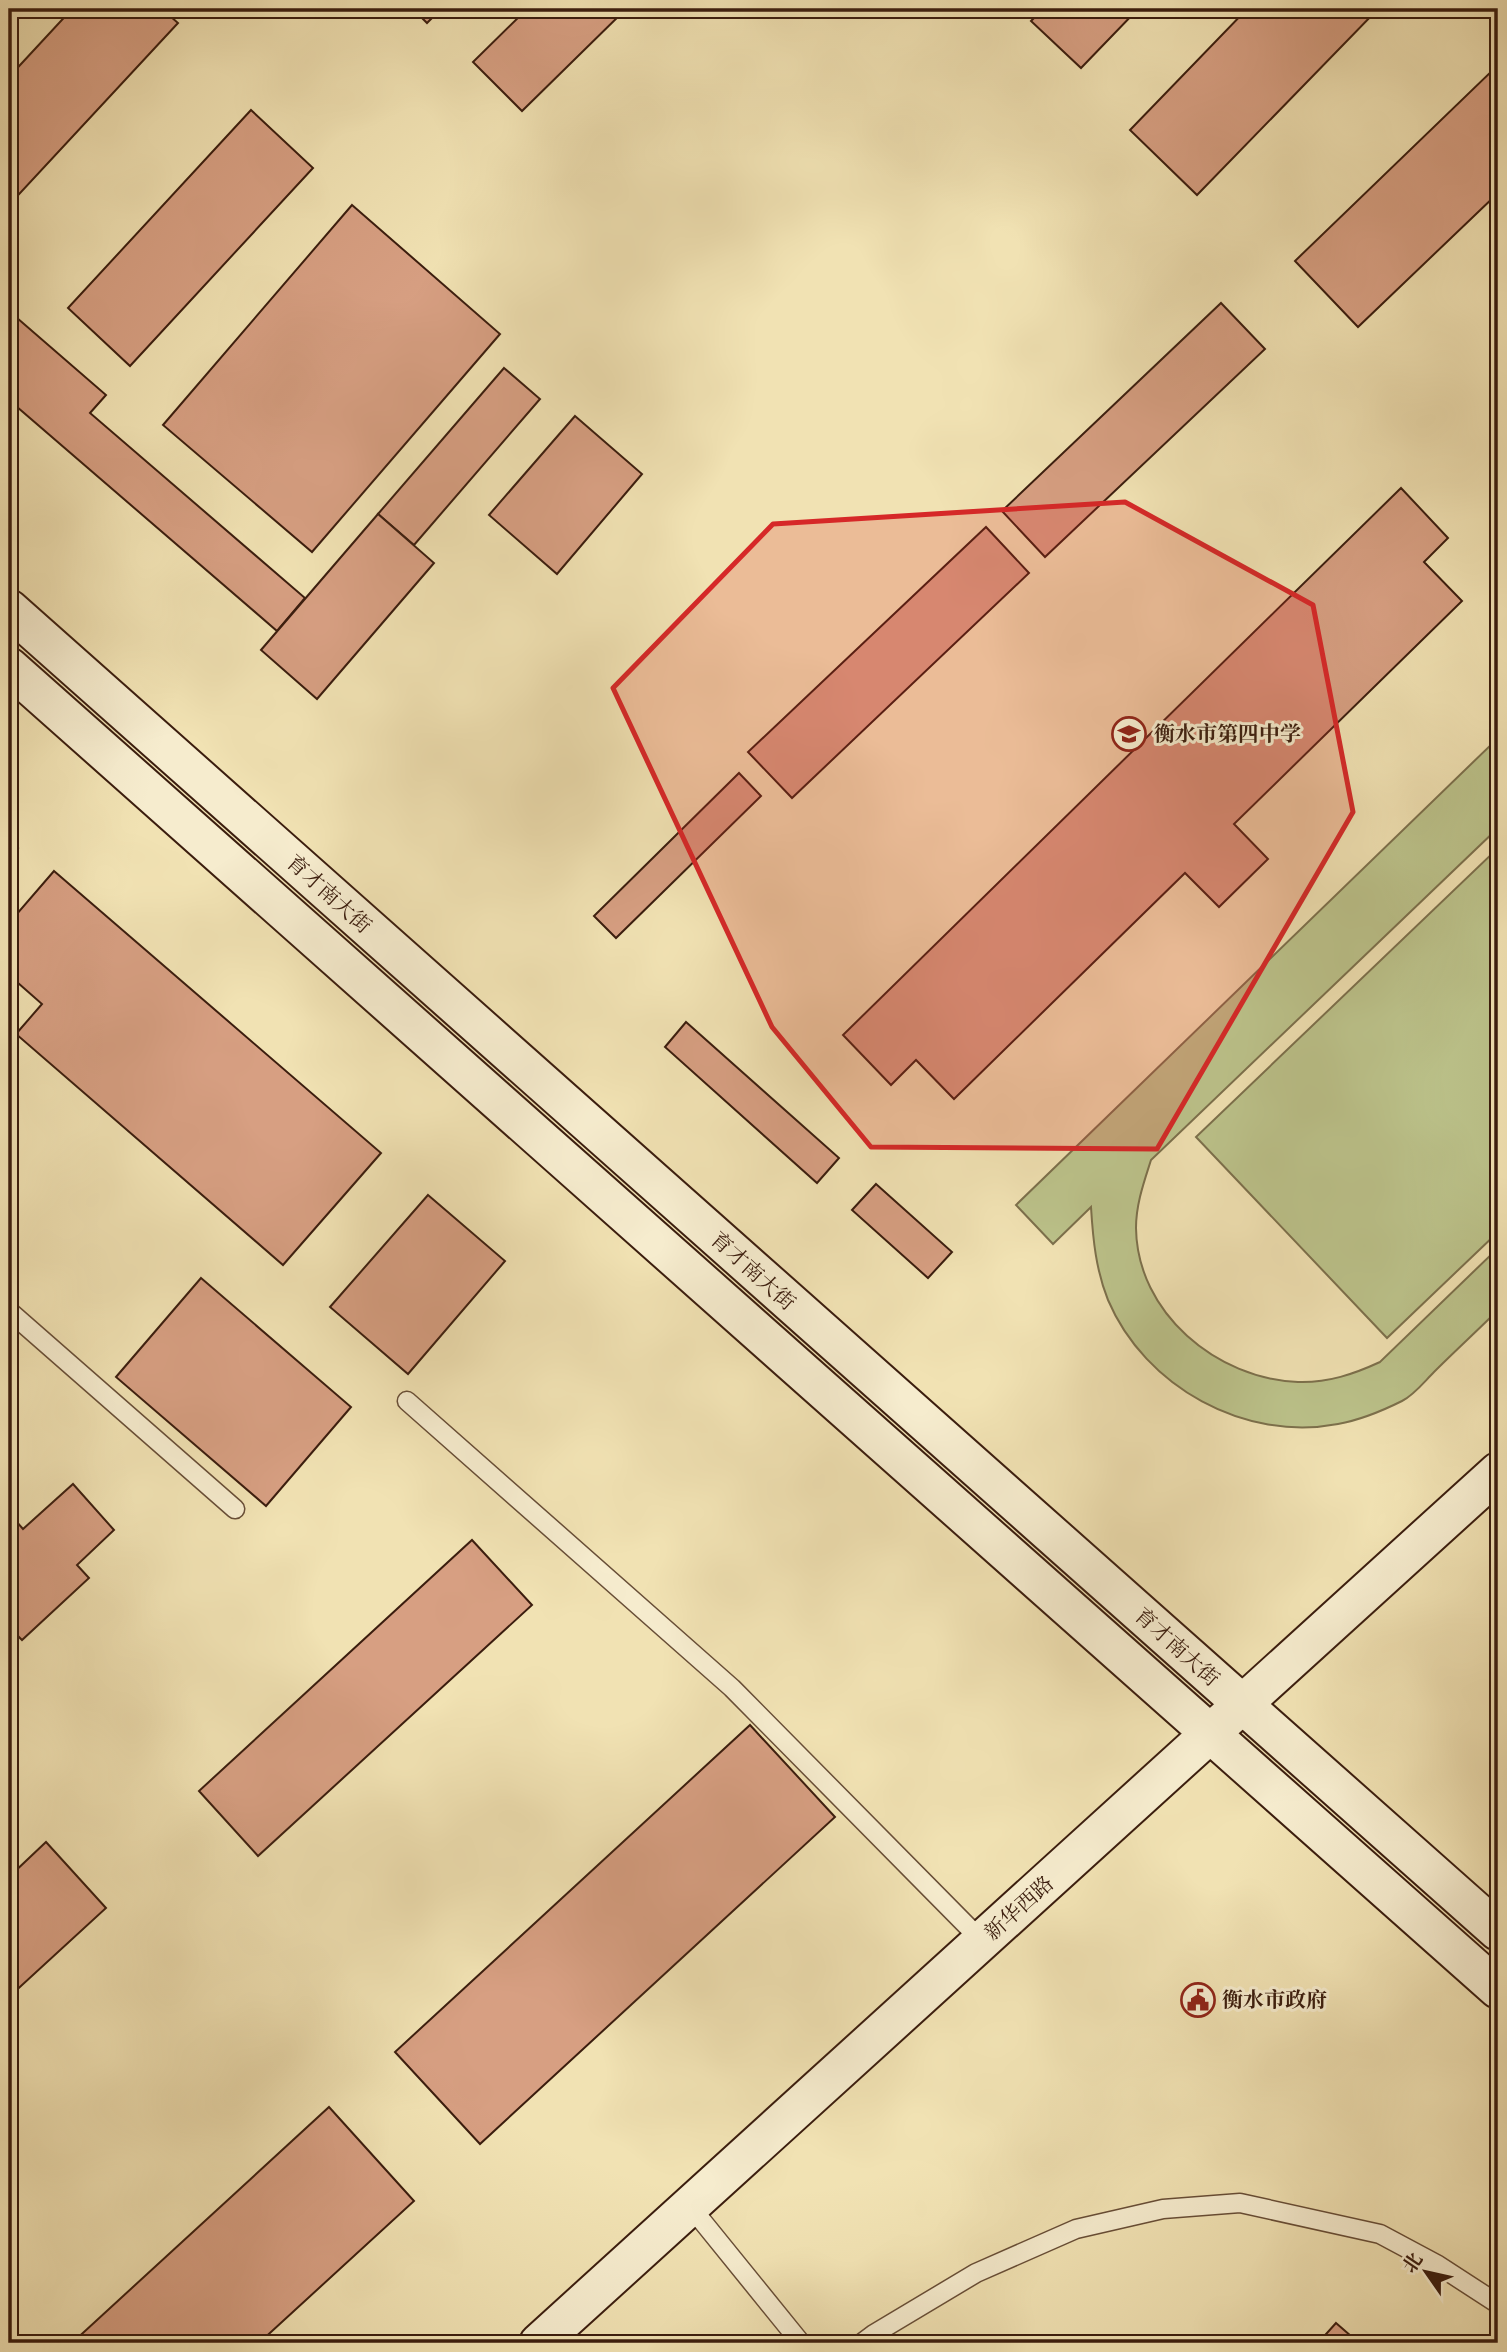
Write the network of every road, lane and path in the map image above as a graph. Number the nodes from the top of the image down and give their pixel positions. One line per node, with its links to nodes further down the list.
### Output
1 (9, 609): 7 (main road, 育才南大街)
2 (9, 667): 8 (main road, 育才南大街)
3 (9, 1311): 6 (lane)
4 (407, 1401): 10 (lane)
5 (1498, 1472): 7 (main road, 新华西路)
6 (236, 1509)
7 (1242, 1704): 8 (main road, 新华西路); 9 (main road, 育才南大街)
8 (1210, 1734): 10 (main road, 新华西路); 11 (main road, 育才南大街)
9 (1498, 1931)
10 (982, 1941): 12 (main road, 新华西路)
11 (1498, 1989)
12 (690, 2206): 14 (main road, 新华西路); 15 (lane)
13 (1498, 2304): 16 (lane)
14 (539, 2343)
15 (801, 2343)
16 (862, 2343)

